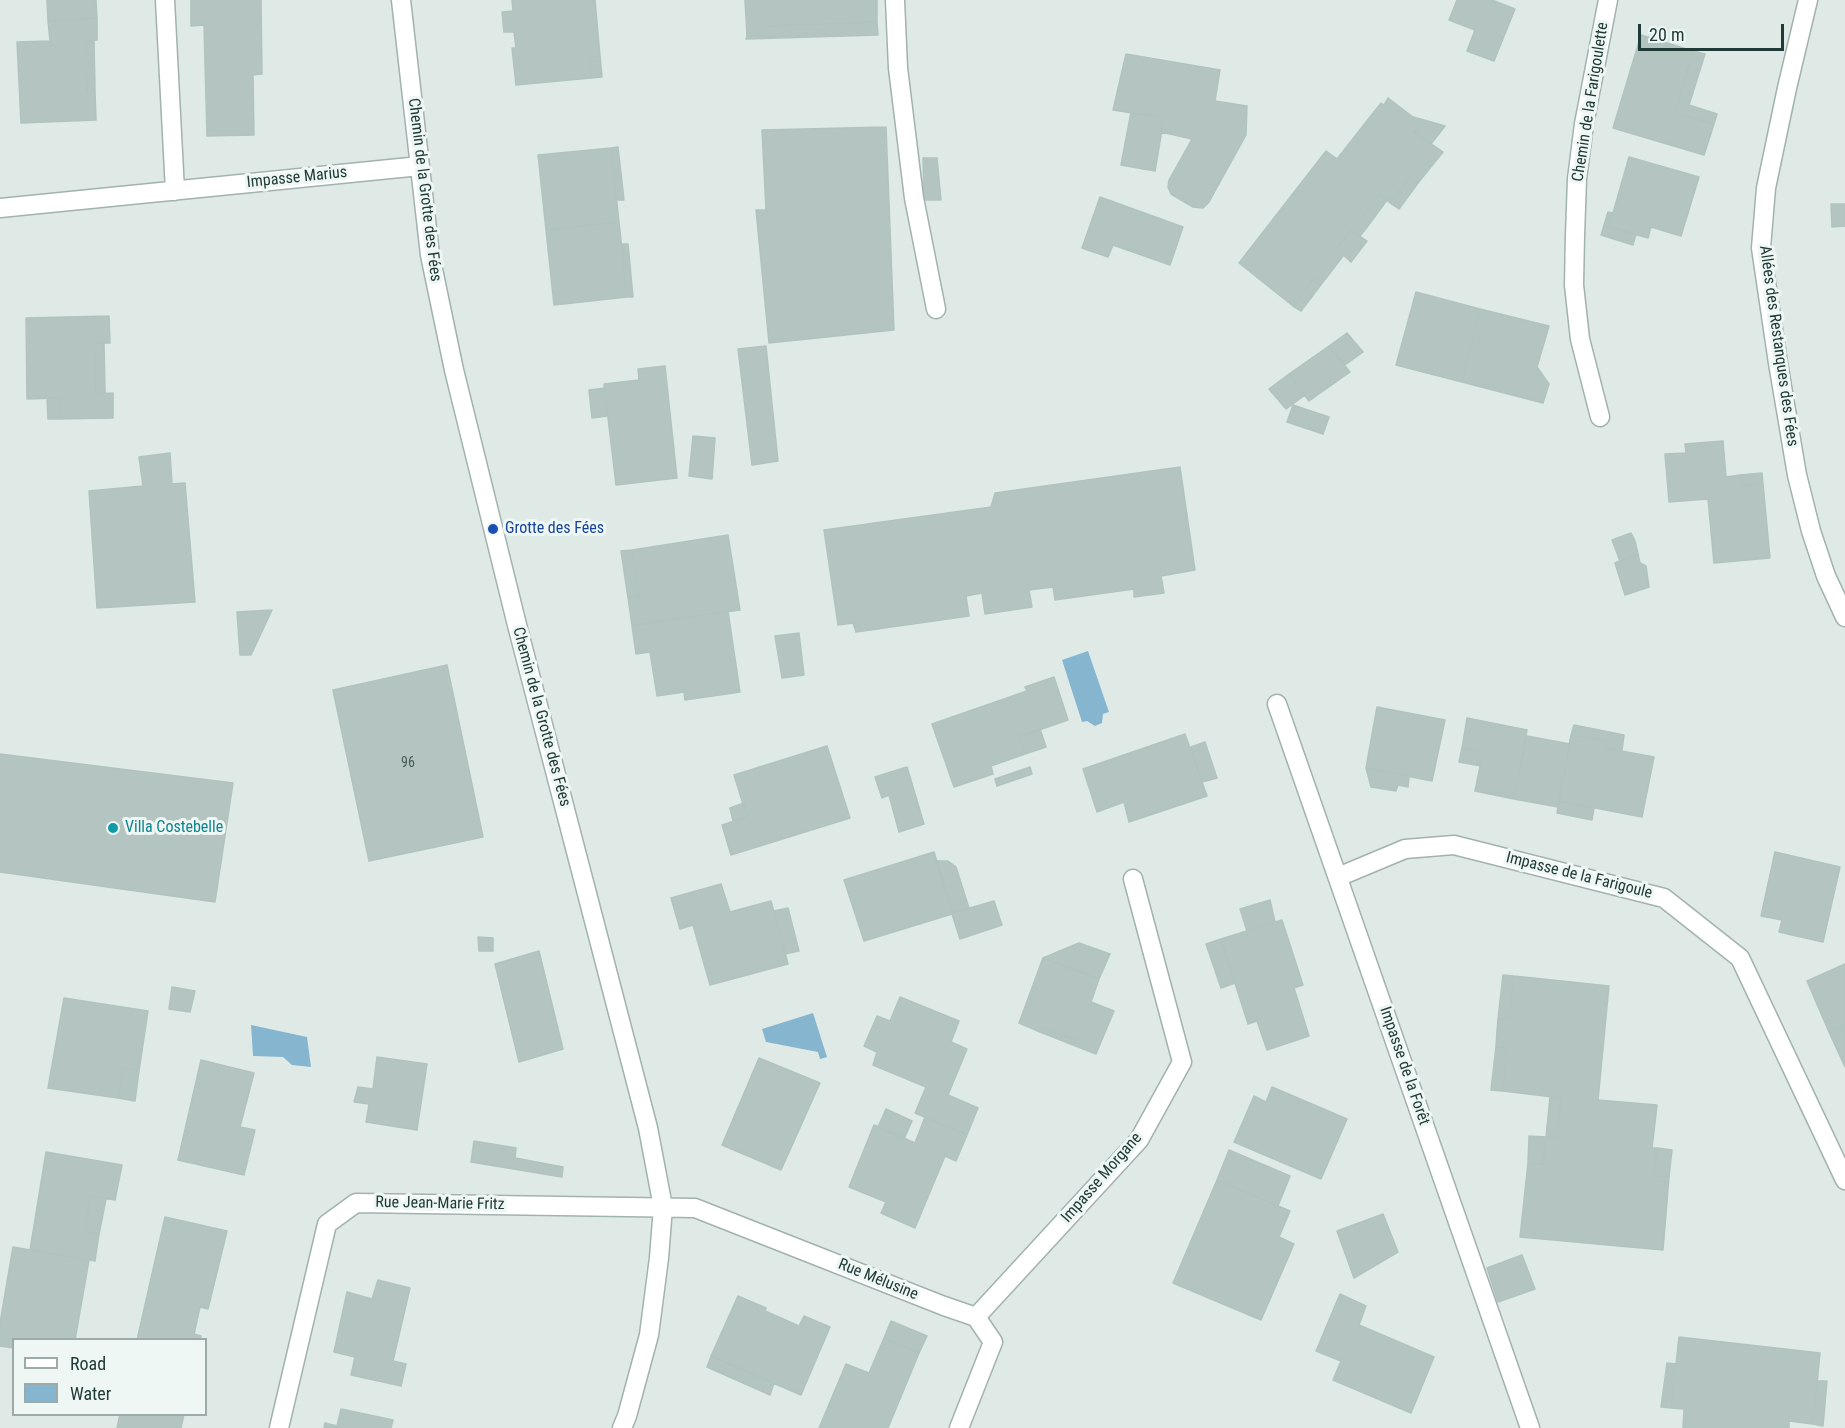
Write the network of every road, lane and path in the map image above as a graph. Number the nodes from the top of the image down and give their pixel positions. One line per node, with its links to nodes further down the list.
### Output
1 (165, 0): 7 (street)
2 (401, 0): 6 (street, Chemin de la Grotte des Fées)
3 (895, 0): 9 (street)
4 (1608, 0): 10 (street, Chemin de la Farigoulette)
5 (1808, 0): 11 (street, Allées des Restanques des Fées)
6 (420, 166): 7 (street, Impasse Marius); 16 (street, Chemin de la Grotte des Fées)
7 (175, 191): 8 (street, Impasse Marius)
8 (0, 208)
9 (936, 309)
10 (1600, 417)
11 (1845, 617)
12 (1277, 704): 13 (street, Impasse de la Forêt)
13 (1338, 877): 15 (street, Impasse de la Farigoule); 21 (street, Impasse de la Forêt)
14 (1133, 879): 17 (street, Impasse Morgane)
15 (1845, 1180)
16 (663, 1207): 17 (street, Rue Mélusine); 18 (street, Rue Jean-Marie Fritz); 19 (street, Chemin de la Grotte des Fées)
17 (976, 1317): 20 (street)
18 (279, 1428)
19 (622, 1428)
20 (959, 1428)
21 (1530, 1428)

